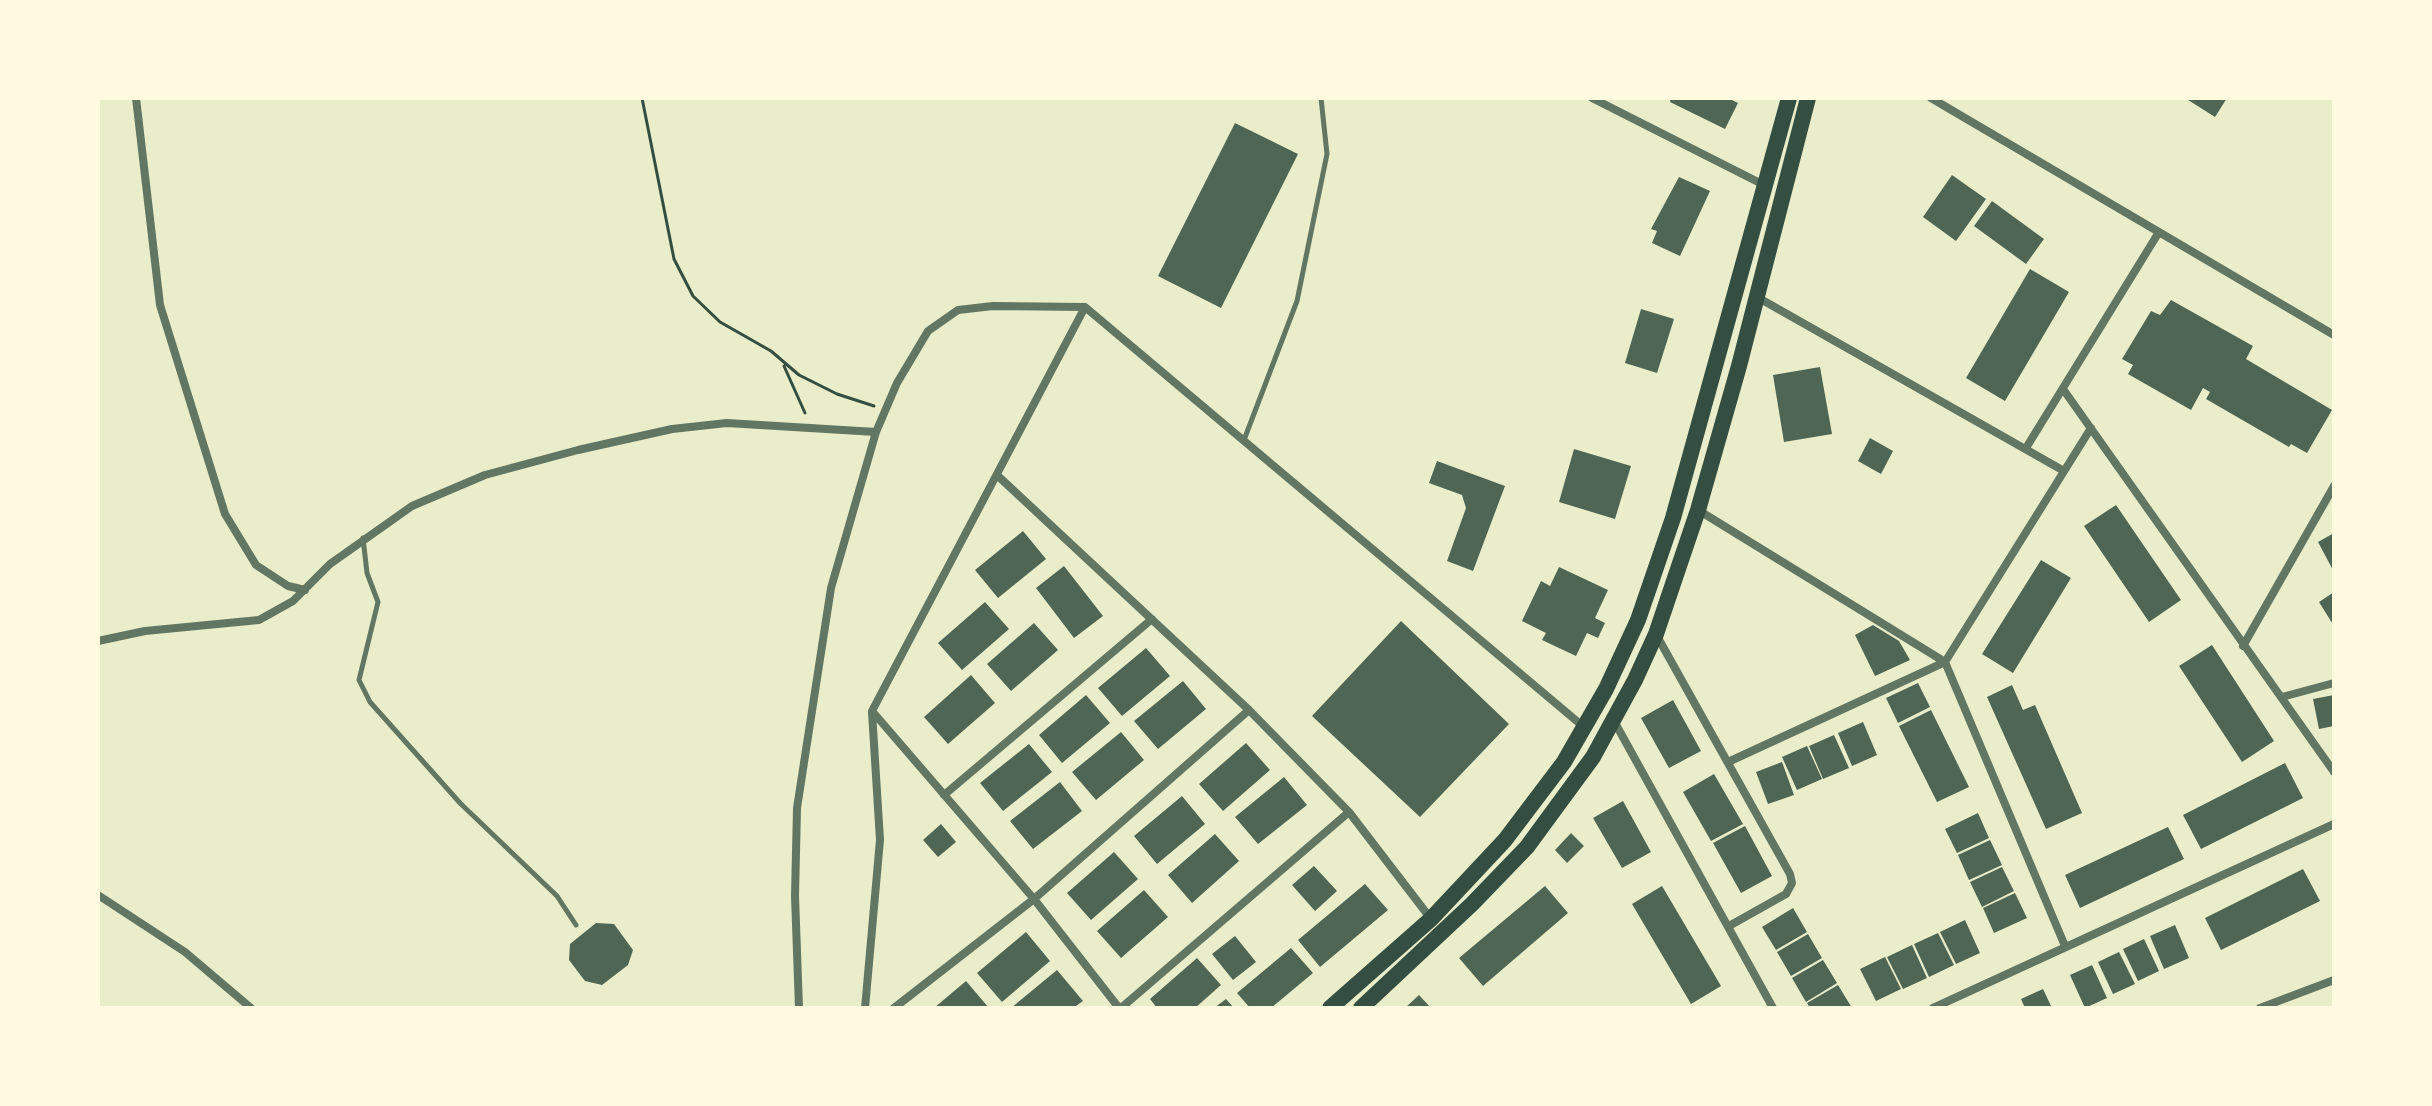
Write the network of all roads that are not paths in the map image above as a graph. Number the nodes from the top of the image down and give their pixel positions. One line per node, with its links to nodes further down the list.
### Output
1 (136, 98): 22 (street)
2 (1321, 98): 15 (lane)
3 (1592, 98): 7 (street)
4 (1789, 98): 7 (main road)
5 (1808, 98): 9 (main road)
6 (1931, 98): 8 (street)
7 (1767, 186): 33 (main road)
8 (2159, 232): 11 (street); 12 (street)
9 (1757, 297): 16 (street); 20 (main road)
10 (1085, 307): 14 (street); 15 (street); 18 (street)
11 (2334, 335)
12 (2063, 389): 13 (street); 16 (street)
13 (2091, 428): 17 (street); 26 (street)
14 (876, 432): 21 (street); 47 (street)
15 (1243, 440): 33 (street)
16 (2026, 448): 17 (street)
17 (2064, 471): 27 (street)
18 (998, 476): 23 (street); 31 (street)
19 (2334, 486): 26 (street)
20 (1698, 510): 24 (main road); 27 (street)
21 (363, 537): 22 (street); 42 (lane)
22 (305, 590): 25 (street)
23 (1152, 619): 30 (street); 36 (street)
24 (1656, 634): 32 (main road); 34 (street)
25 (98, 641)
26 (2243, 646): 29 (street)
27 (1945, 662): 34 (street); 44 (street)
28 (2334, 683): 29 (street)
29 (2282, 697): 35 (street)
30 (1249, 710): 37 (street); 40 (street)
31 (872, 711): 36 (street); 48 (street)
32 (1614, 721): 43 (street); 52 (main road)
33 (1585, 728): 41 (main road)
34 (1728, 762): 43 (street)
35 (2334, 772)
36 (944, 795): 40 (street)
37 (1349, 812): 41 (street); 50 (street)
38 (2334, 824): 44 (street)
39 (98, 895): 46 (street)
40 (1034, 899): 49 (street); 50 (street)
41 (1431, 919): 51 (main road)
42 (576, 925)
43 (1729, 926): 53 (street)
44 (2065, 946): 54 (street)
45 (2334, 980): 55 (street)
46 (251, 1008)
47 (799, 1008)
48 (865, 1008)
49 (894, 1008)
50 (1120, 1008)
51 (1330, 1008)
52 (1361, 1008)
53 (1773, 1008)
54 (1933, 1008)
55 (2260, 1008)

